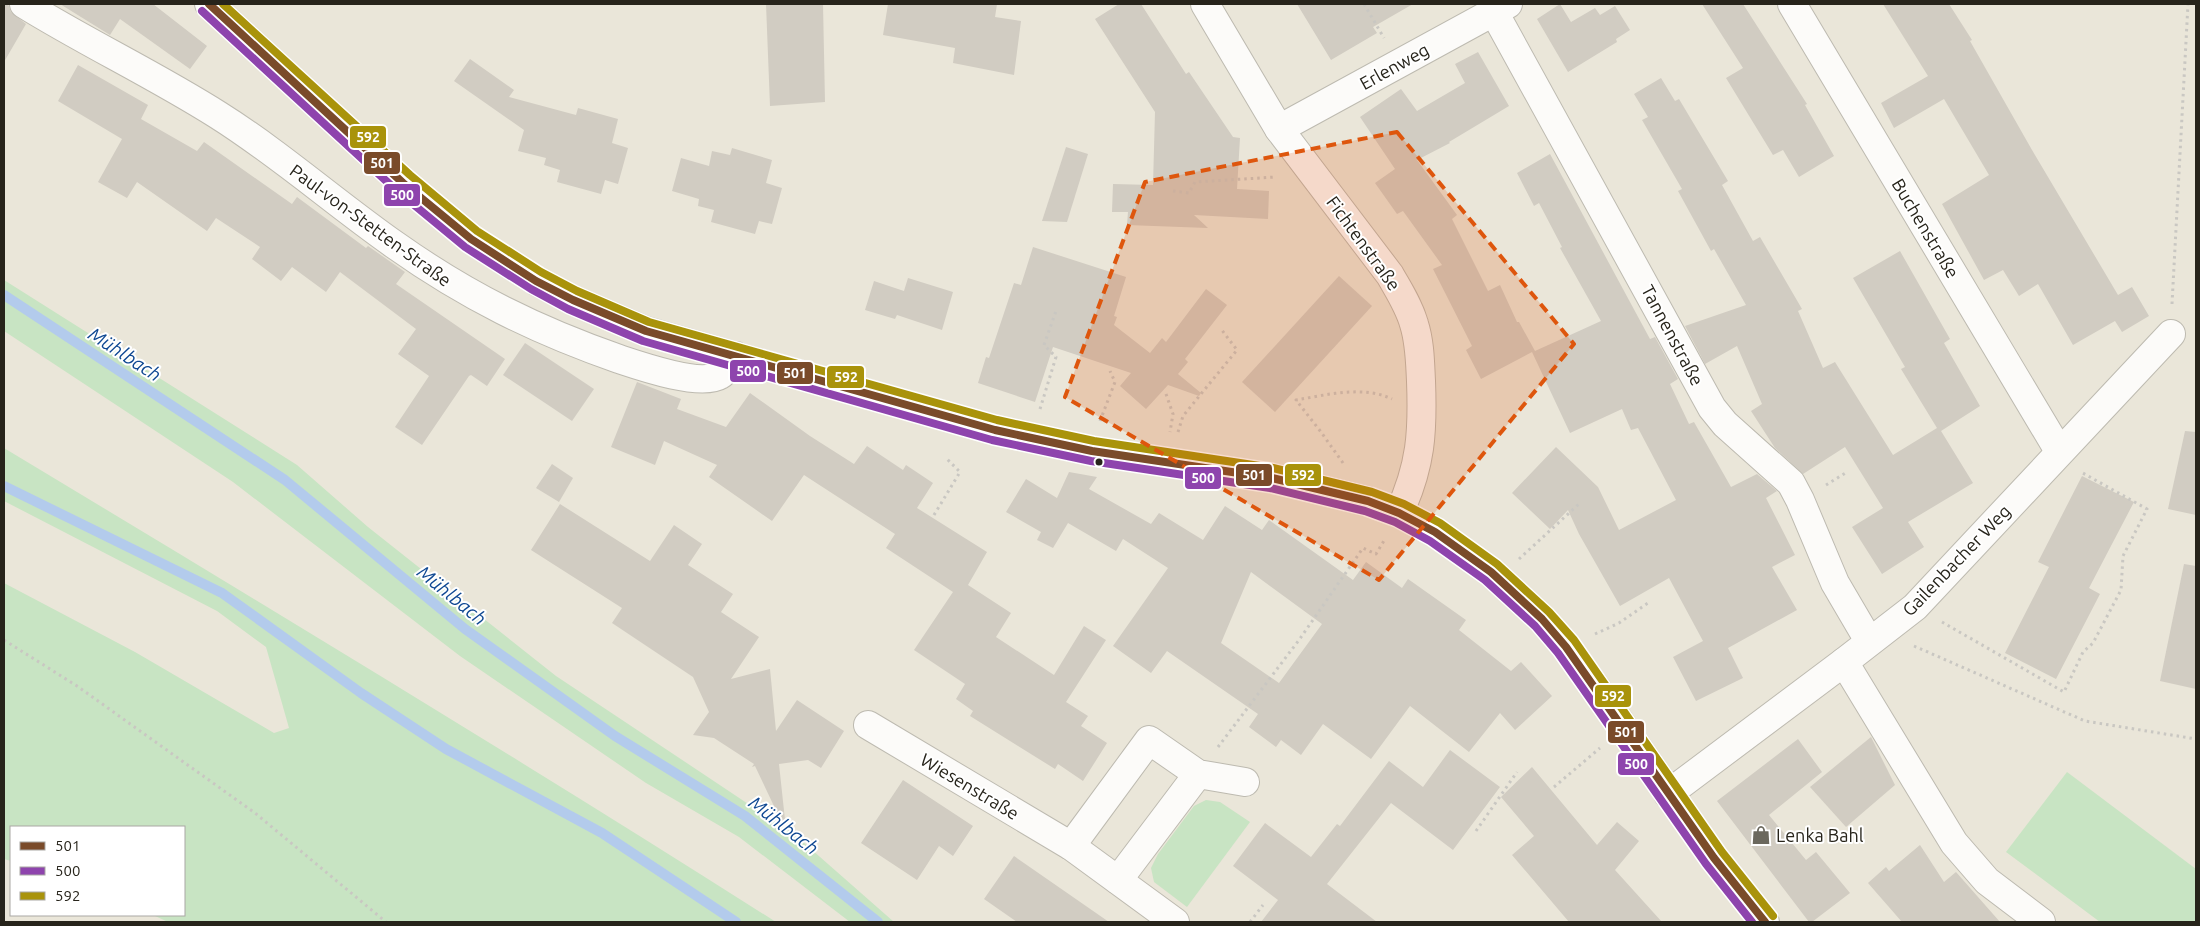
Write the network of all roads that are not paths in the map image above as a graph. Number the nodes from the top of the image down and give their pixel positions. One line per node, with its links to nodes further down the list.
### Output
1 (24, 4): 8 (street, Paul-von-Stetten-Straße)
2 (209, 4): 8 (street)
3 (1205, 4): 6 (street, Fichtenstraße)
4 (1792, 4): 9 (street, Buchenstraße)
5 (1501, 8): 6 (street, Erlenweg); 11 (street, Tannenstraße)
6 (1279, 129): 10 (street, Fichtenstraße)
7 (2171, 334): 9 (street, Gailenbacher Weg)
8 (736, 356): 10 (street)
9 (2059, 451): 11 (street, Gailenbacher Weg)
10 (1400, 513): 16 (street)
11 (1875, 636): 12 (street, Gailenbacher Weg)
12 (1844, 662): 16 (street, Gailenbacher Weg); 21 (street)
13 (868, 725): 17 (street, Wiesenstraße)
14 (1198, 774): 15 (street); 17 (street); 18 (street)
15 (1246, 782)
16 (1668, 794): 20 (street)
17 (1071, 846): 18 (street, Wiesenstraße)
18 (1118, 880): 19 (street, Wiesenstraße)
19 (1175, 922)
20 (1765, 922)
21 (2041, 922)

